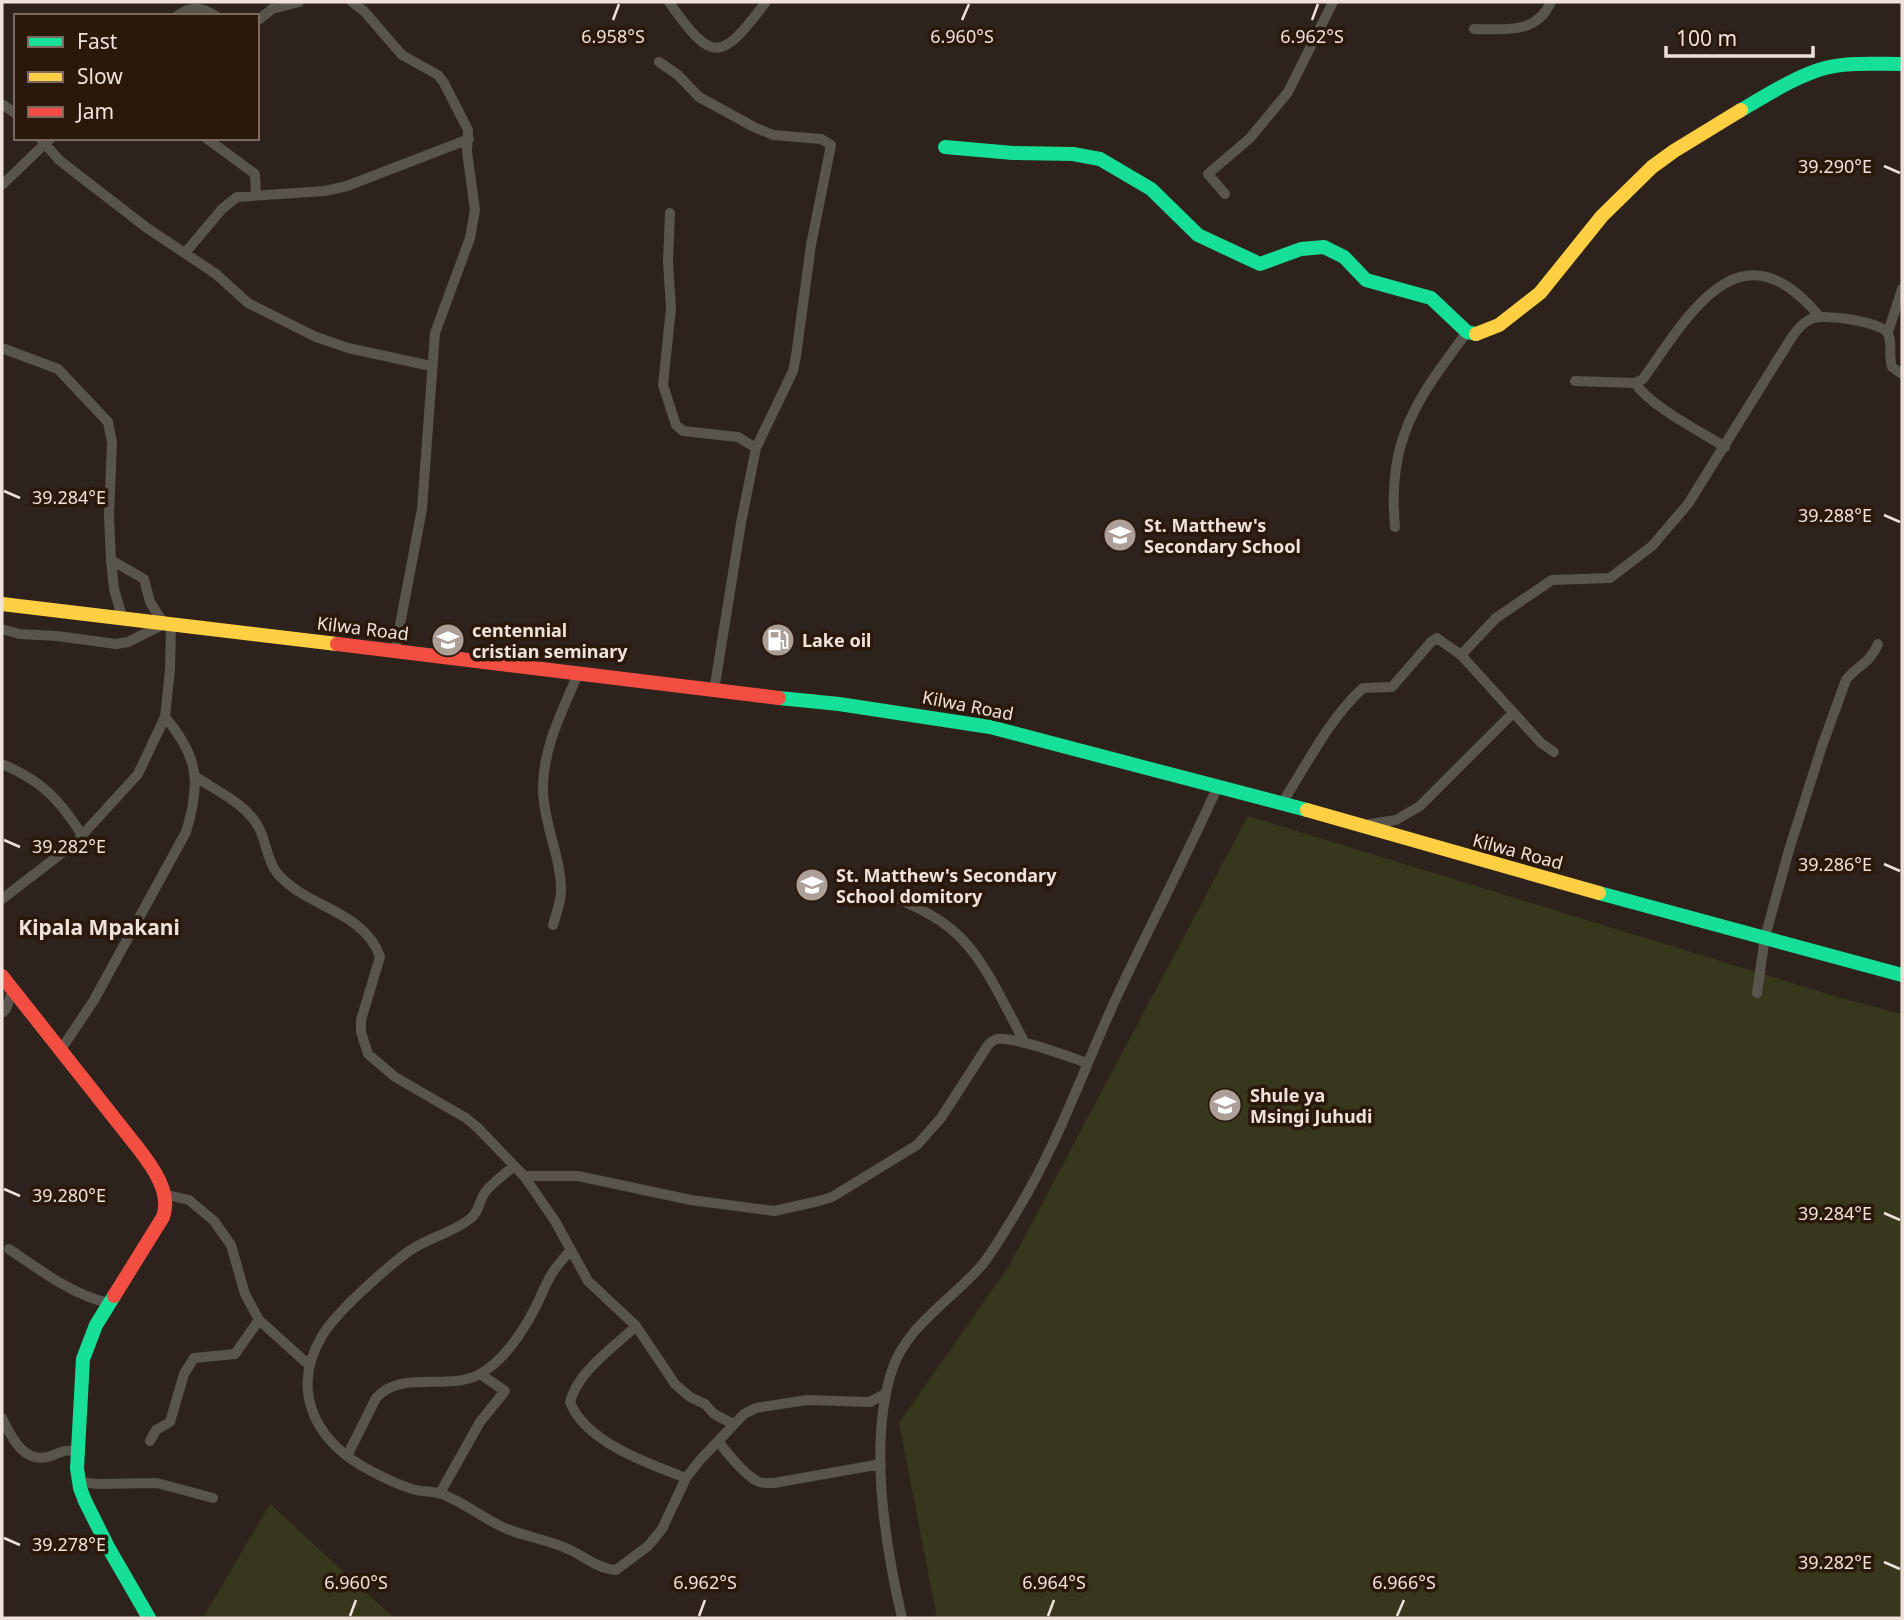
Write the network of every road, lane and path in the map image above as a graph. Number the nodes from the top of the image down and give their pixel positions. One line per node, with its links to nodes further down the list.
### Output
1 (299, 2): 9 (street)
2 (352, 2): 13 (street)
3 (669, 2): 4 (street)
4 (766, 2)
5 (1333, 2): 19 (street)
6 (1550, 2): 10 (street)
7 (180, 14): 8 (street)
8 (212, 14)
9 (259, 19)
10 (1474, 29)
11 (659, 62): 32 (street)
12 (1902, 64): 24 (main road)
13 (469, 139): 18 (street); 27 (street)
14 (46, 140): 17 (street); 21 (street)
15 (209, 140): 18 (street)
16 (945, 147): 24 (main road)
17 (2, 185)
18 (256, 194): 21 (street)
19 (1225, 194)
20 (670, 213): 32 (street)
21 (186, 253): 27 (street)
22 (1902, 289): 25 (street)
23 (1819, 316): 25 (street); 30 (street); 31 (street)
24 (1467, 332): 33 (street)
25 (1888, 332): 28 (street)
26 (2, 348): 34 (street)
27 (431, 366): 40 (street)
28 (1902, 374)
29 (1575, 381): 30 (street)
30 (1635, 383): 31 (street)
31 (1725, 447): 41 (street)
32 (756, 448): 43 (street)
33 (1395, 527)
34 (111, 560): 36 (street); 37 (street)
35 (2, 604): 36 (main road, Kilwa Road)
36 (122, 620): 37 (main road, Kilwa Road)
37 (167, 624): 38 (street); 40 (main road, Kilwa Road); 45 (street)
38 (2, 629)
39 (1878, 644): 56 (street)
40 (395, 651): 42 (main road, Kilwa Road)
41 (1461, 655): 44 (street); 50 (street)
42 (579, 672): 43 (main road, Kilwa Road); 55 (street)
43 (714, 691): 49 (main road, Kilwa Road)
44 (1513, 713): 46 (street); 51 (street)
45 (165, 717): 48 (street); 52 (street)
46 (1554, 752)
47 (2, 764): 52 (street)
48 (196, 777): 63 (street); 65 (street)
49 (1218, 786): 50 (main road, Kilwa Road); 64 (street)
50 (1282, 803): 51 (main road, Kilwa Road)
51 (1357, 826): 56 (main road, Kilwa Road)
52 (82, 835): 54 (street)
53 (894, 897): 62 (street)
54 (2, 899)
55 (553, 925)
56 (1765, 937): 57 (main road, Kilwa Road); 60 (street)
57 (1902, 975)
58 (2, 976): 59 (main road)
59 (13, 989): 61 (street); 63 (main road)
60 (1756, 993)
61 (2, 1013)
62 (1025, 1043): 64 (street); 66 (street)
63 (62, 1048): 67 (main road)
64 (1088, 1063): 75 (street)
65 (514, 1166): 66 (street); 73 (street)
66 (524, 1176): 69 (street)
67 (163, 1194): 70 (main road); 71 (street)
68 (9, 1249): 70 (street)
69 (570, 1251): 72 (street); 74 (street)
70 (109, 1303): 80 (main road)
71 (259, 1320): 73 (street); 78 (street)
72 (636, 1326): 77 (street); 83 (street)
73 (310, 1366): 81 (street)
74 (480, 1374): 81 (street); 85 (street)
75 (886, 1394): 77 (street); 82 (street)
76 (2, 1418): 80 (street)
77 (733, 1424): 79 (street)
78 (150, 1441)
79 (718, 1441): 82 (street); 83 (street)
80 (78, 1451): 84 (main road)
81 (348, 1456): 85 (street)
82 (881, 1464): 88 (street)
83 (686, 1478): 85 (street)
84 (79, 1482): 86 (street); 87 (main road)
85 (440, 1493)
86 (213, 1498)
87 (149, 1618)
88 (902, 1618)

